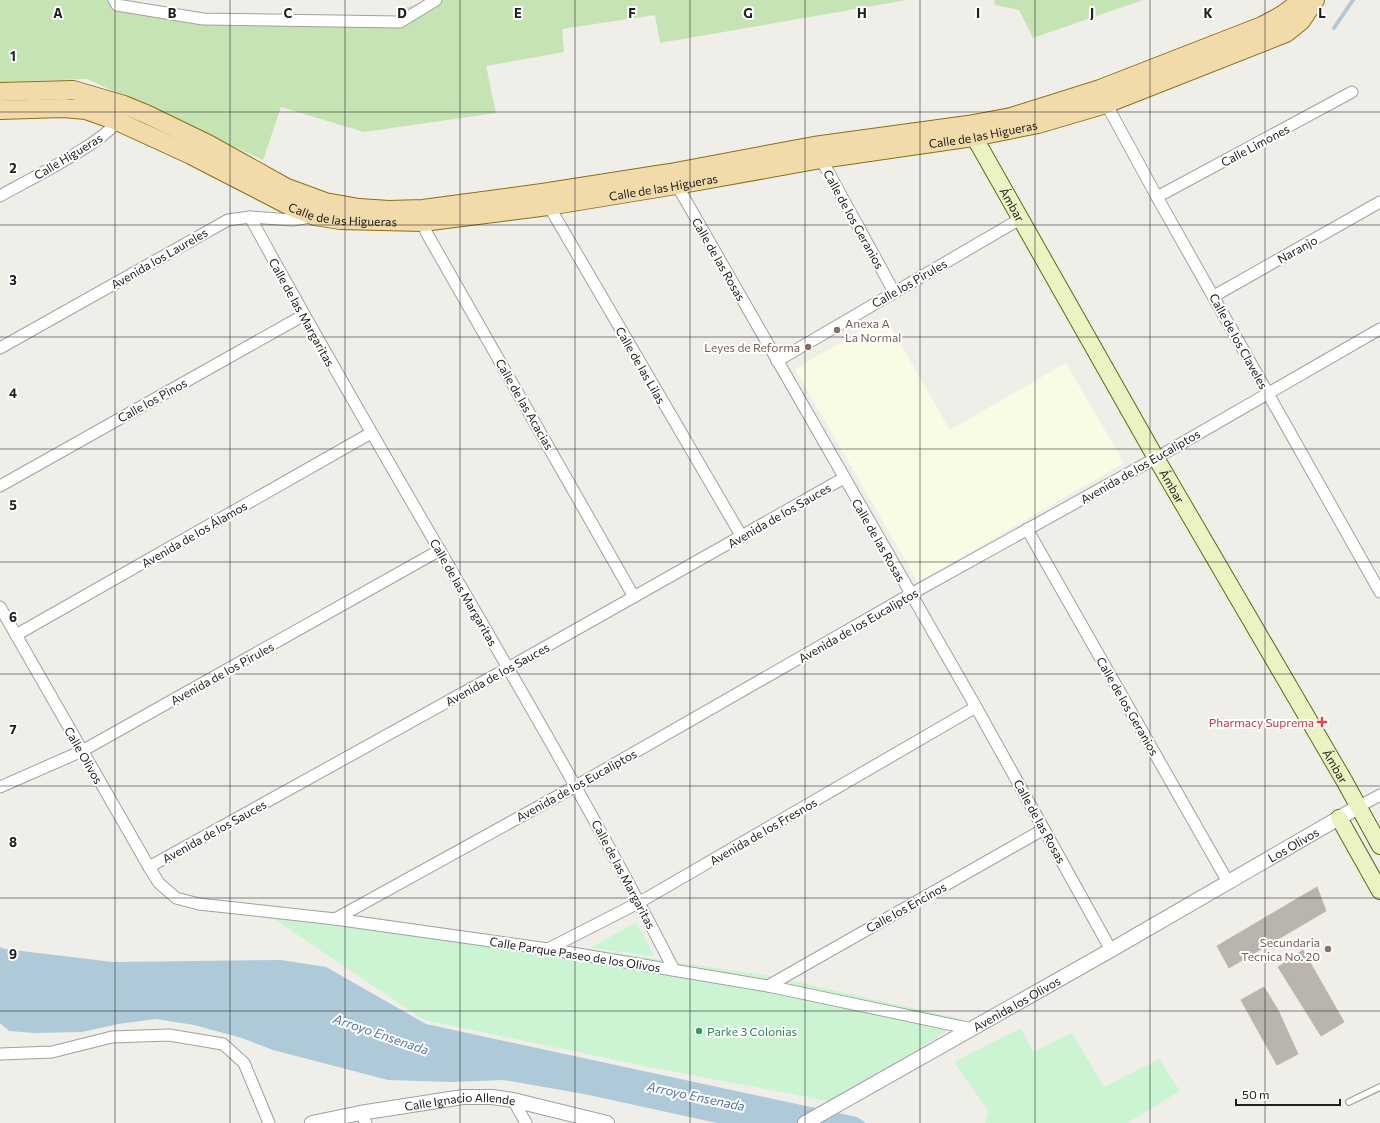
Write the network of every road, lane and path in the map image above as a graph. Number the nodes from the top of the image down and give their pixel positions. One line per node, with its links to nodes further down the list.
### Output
1 (436, 0): 4 (street)
2 (1299, 0): 7 (main road, Calle de las Higueras)
3 (1315, 0): 7 (main road, Calle de las Higueras)
4 (116, 2)
5 (0, 92): 9 (main road, Calle de las Higueras)
6 (1352, 92): 14 (street, Calle Limones)
7 (1103, 97): 10 (main road, Calle de las Higueras); 14 (street, Calle de los Claveles)
8 (0, 110): 9 (main road, Calle de las Higueras)
9 (121, 113): 13 (street, Calle Higueras); 17 (main road, Calle de las Higueras)
10 (970, 131): 11 (main road, Calle de las Higueras); 20 (main road, Ámbar)
11 (817, 152): 12 (main road, Calle de las Higueras); 21 (street, Calle de los Geranios)
12 (673, 179): 15 (main road, Calle de las Higueras); 26 (street, Calle de las Rosas)
13 (0, 196)
14 (1157, 197): 22 (street, Calle de los Claveles)
15 (545, 199): 18 (main road, Calle de las Higueras); 33 (street, Calle de las Lilas)
16 (1380, 202): 22 (street, Naranjo)
17 (320, 209): 18 (main road, Calle de las Higueras); 19 (street, Avenida los Laureles)
18 (423, 216): 37 (street, Calle de las Acacias)
19 (250, 217): 23 (street, Calle de las Margaritas); 25 (street, Avenida los Laureles)
20 (1020, 219): 21 (street, Calle los Pirules); 29 (main road, Ámbar)
21 (894, 292): 26 (street, Calle los Pirules)
22 (1214, 296): 27 (street, Calle de los Claveles)
23 (304, 315): 28 (street, Calle de las Margaritas); 31 (street, Calle los Pinos)
24 (1378, 334): 27 (street, Avenida de los Eucaliptos)
25 (0, 348)
26 (777, 361): 30 (street, Calle de las Rosas)
27 (1268, 393): 29 (street, Avenida de los Eucaliptos); 35 (street, Calle de los Claveles)
28 (371, 433): 34 (street, Calle de las Margaritas); 39 (street, Avenida de los Álamos)
29 (1156, 458): 32 (street, Avenida de los Eucaliptos); 46 (main road, Ámbar)
30 (844, 478): 33 (street, Avenida de los Sauces); 36 (street, Calle de las Rosas)
31 (0, 486)
32 (1027, 529): 36 (street, Avenida de los Eucaliptos); 51 (street, Calle de los Geranios)
33 (742, 537): 37 (street, Avenida de los Sauces)
34 (440, 550): 40 (street, Calle de las Margaritas); 42 (street, Avenida de los Pirules)
35 (1380, 592)
36 (911, 594): 41 (street, Calle de las Rosas); 43 (street, Avenida de los Eucaliptos)
37 (634, 597): 40 (street, Avenida de los Sauces)
38 (0, 607): 39 (street, Calle Olivos)
39 (16, 635): 42 (street, Calle Olivos)
40 (508, 668): 43 (street, Calle de las Margaritas); 50 (street, Avenida de los Sauces)
41 (976, 707): 48 (street, Calle de las Rosas); 54 (street, Avenida de los Fresnos)
42 (82, 752): 44 (street, Avenida de los Pirules); 50 (street, Calle Olivos)
43 (576, 786): 54 (street, Calle de las Margaritas); 55 (street, Avenida de los Eucaliptos)
44 (0, 787)
45 (1380, 794): 46 (street)
46 (1358, 807): 47 (street, Los Olivos); 49 (main road, Ámbar)
47 (1338, 818): 51 (street, Los Olivos); 52 (main road)
48 (1044, 829): 57 (street, Calle de las Rosas); 59 (street, Calle los Encinos)
49 (1380, 846)
50 (149, 867): 53 (street, Calle Olivos)
51 (1228, 882): 57 (street, Avenida los Olivos)
52 (1380, 891)
53 (176, 898): 55 (street, Calle Parque Paseo de los Olivos)
54 (640, 902): 56 (street, Avenida de los Fresnos); 58 (street, Calle de las Margaritas)
55 (335, 919): 56 (street, Calle Parque Paseo de los Olivos)
56 (548, 949): 58 (street, Calle Parque Paseo de los Olivos)
57 (1111, 950): 60 (street, Avenida los Olivos)
58 (674, 970): 59 (street, Calle Parque Paseo de los Olivos)
59 (768, 986): 60 (street, Calle Parque Paseo de los Olivos)
60 (972, 1029): 70 (street, Avenida los Olivos)
61 (0, 1054): 66 (street)
62 (1380, 1087): 64 (lane)
63 (513, 1100): 65 (street, Calle Ignacio Allende); 68 (street); 69 (street, Calle Ignacio Allende)
64 (1349, 1102)
65 (363, 1118): 67 (street, Calle Ignacio Allende)
66 (269, 1123)
67 (312, 1123)
68 (526, 1123)
69 (607, 1123)
70 (805, 1123)

